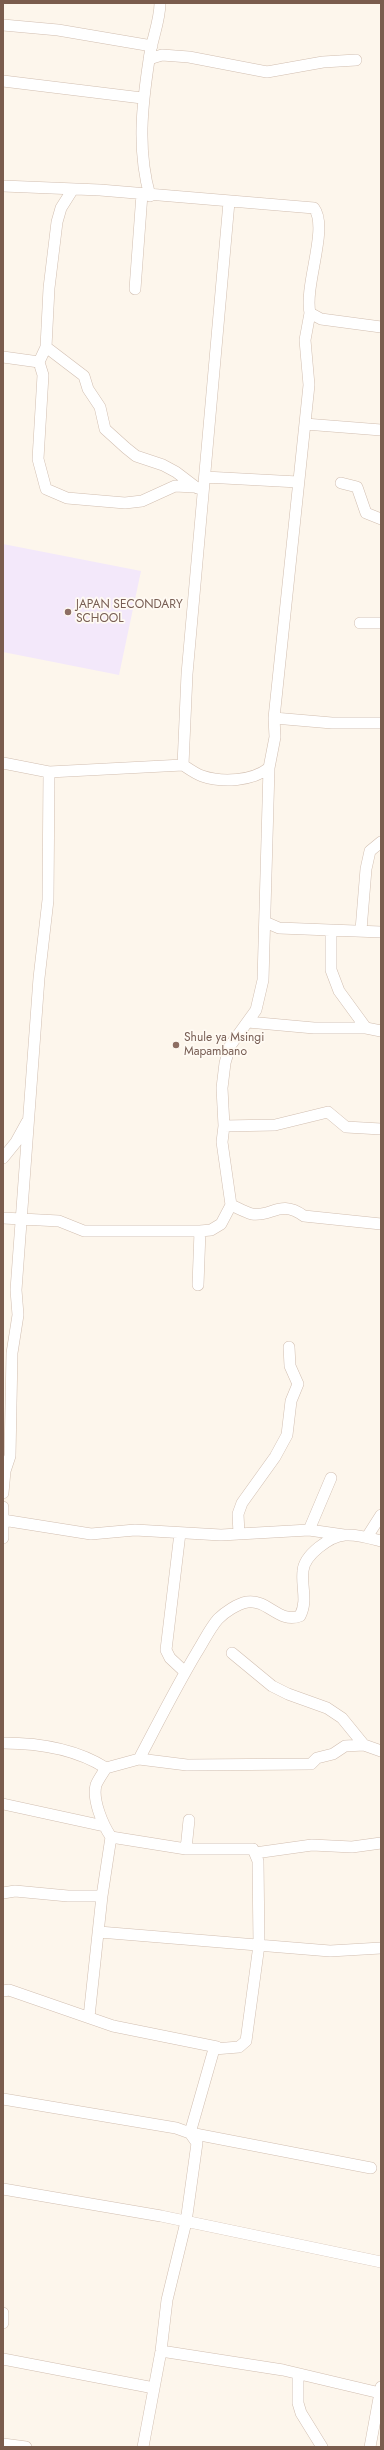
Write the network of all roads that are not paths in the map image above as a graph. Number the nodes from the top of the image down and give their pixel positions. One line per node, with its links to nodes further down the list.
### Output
1 (160, 3): 3 (street)
2 (3, 25): 3 (street)
3 (152, 46): 4 (street)
4 (149, 59): 5 (street); 7 (street)
5 (356, 60)
6 (3, 81): 7 (street)
7 (142, 98): 12 (street)
8 (3, 186): 9 (street)
9 (15, 188): 10 (street); 11 (street)
10 (73, 189): 12 (street); 17 (street)
11 (3, 191)
12 (146, 195): 13 (street); 14 (street)
13 (229, 202): 15 (street); 22 (street)
14 (135, 289)
15 (310, 313): 16 (street); 20 (street)
16 (381, 327)
17 (46, 347): 19 (street); 25 (street)
18 (3, 357): 19 (street)
19 (40, 362): 25 (street)
20 (305, 424): 21 (street); 23 (street)
21 (381, 430)
22 (205, 477): 23 (street); 25 (street)
23 (298, 482): 29 (street)
24 (341, 483): 26 (street)
25 (199, 488): 32 (street)
26 (381, 519)
27 (360, 623): 28 (street)
28 (381, 623)
29 (274, 718): 30 (street); 33 (street)
30 (381, 723)
31 (3, 763): 34 (street)
32 (183, 765): 33 (street); 34 (street)
33 (269, 768): 36 (street)
34 (50, 772): 43 (street)
35 (381, 842): 37 (street)
36 (265, 922): 38 (street); 40 (street)
37 (361, 930): 38 (street); 39 (street)
38 (331, 931): 41 (street)
39 (381, 932)
40 (248, 1022): 41 (street); 44 (street)
41 (366, 1028): 42 (street)
42 (381, 1031)
43 (28, 1118): 46 (street); 49 (street)
44 (224, 1126): 45 (street); 47 (street)
45 (381, 1129)
46 (3, 1158)
47 (231, 1205): 50 (street); 51 (street)
48 (3, 1218): 49 (street)
49 (22, 1219): 51 (street); 54 (street)
50 (381, 1224)
51 (200, 1231): 52 (street)
52 (198, 1285)
53 (288, 1347): 62 (street)
54 (8, 1384): 56 (street)
55 (331, 1478): 60 (street)
56 (3, 1493)
57 (3, 1507): 59 (street)
58 (381, 1515): 64 (street)
59 (3, 1520): 61 (street); 65 (street)
60 (309, 1530): 62 (street); 63 (street)
61 (180, 1533): 62 (street); 68 (street)
62 (239, 1534)
63 (344, 1535): 64 (street); 68 (street)
64 (367, 1537): 66 (street)
65 (3, 1538)
66 (381, 1542)
67 (232, 1653): 70 (street)
68 (185, 1672): 72 (street)
69 (3, 1743): 73 (street)
70 (364, 1744): 71 (street); 72 (street)
71 (381, 1750)
72 (139, 1759): 73 (street)
73 (106, 1768): 76 (street)
74 (3, 1804): 76 (street)
75 (189, 1820): 79 (street)
76 (104, 1826): 77 (street)
77 (111, 1837): 79 (street); 82 (street)
78 (381, 1843): 80 (street)
79 (186, 1850): 80 (street)
80 (255, 1853): 84 (street)
81 (3, 1893): 82 (street)
82 (102, 1896): 83 (street)
83 (99, 1932): 84 (street); 87 (street)
84 (259, 1945): 85 (street); 88 (street)
85 (381, 1948)
86 (5, 1989): 87 (street)
87 (89, 2017): 88 (street)
88 (217, 2047): 90 (street)
89 (3, 2098): 90 (street)
90 (190, 2133): 91 (street); 93 (street)
91 (371, 2168)
92 (3, 2189): 93 (street)
93 (186, 2222): 94 (street); 97 (street)
94 (381, 2262)
95 (3, 2313): 96 (street)
96 (3, 2324)
97 (161, 2351): 99 (street); 100 (street)
98 (3, 2359): 100 (street)
99 (298, 2375): 101 (street); 105 (street)
100 (154, 2388): 104 (street)
101 (380, 2389): 106 (street)
102 (3, 2444): 103 (street)
103 (26, 2447)
104 (143, 2447)
105 (322, 2447)
106 (370, 2447)

